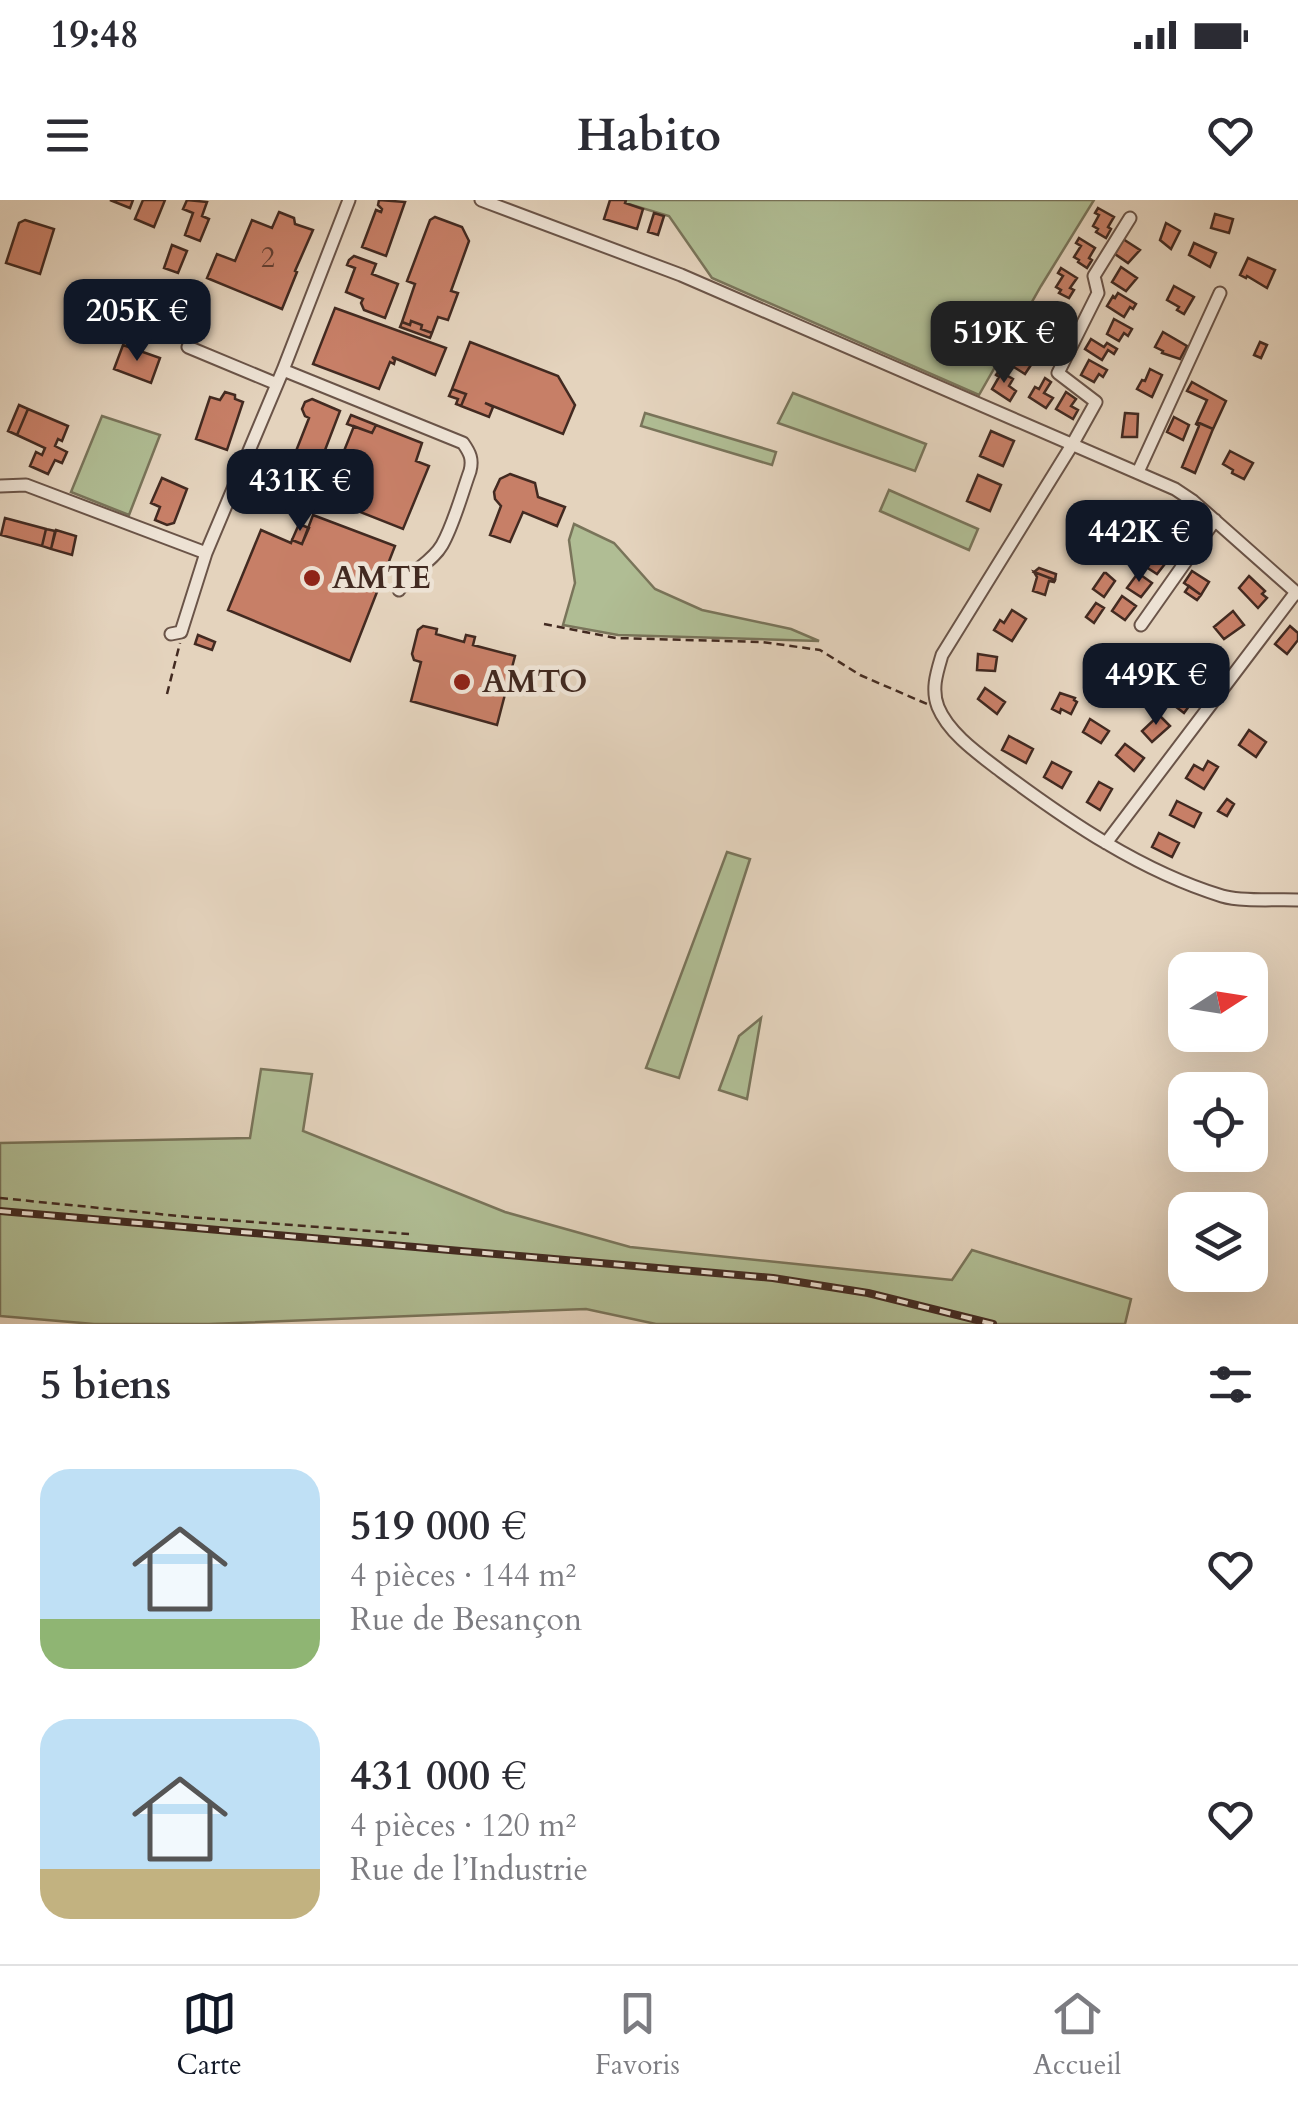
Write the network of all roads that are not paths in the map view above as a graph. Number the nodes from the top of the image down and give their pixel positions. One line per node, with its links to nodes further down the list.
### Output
1 (349, 200): 6 (street)
2 (480, 200): 8 (street)
3 (1130, 218): 8 (street)
4 (1220, 293): 9 (street)
5 (188, 347): 7 (street)
6 (283, 370): 7 (street); 13 (street)
7 (277, 384): 12 (street)
8 (1072, 445): 9 (street); 17 (street)
9 (1138, 472): 11 (street)
10 (0, 486): 12 (street)
11 (1215, 520): 14 (street); 15 (street)
12 (201, 552): 16 (street)
13 (399, 590)
14 (1297, 593): 17 (street)
15 (1141, 625)
16 (176, 632)
17 (1106, 843): 18 (street)
18 (1298, 900)

